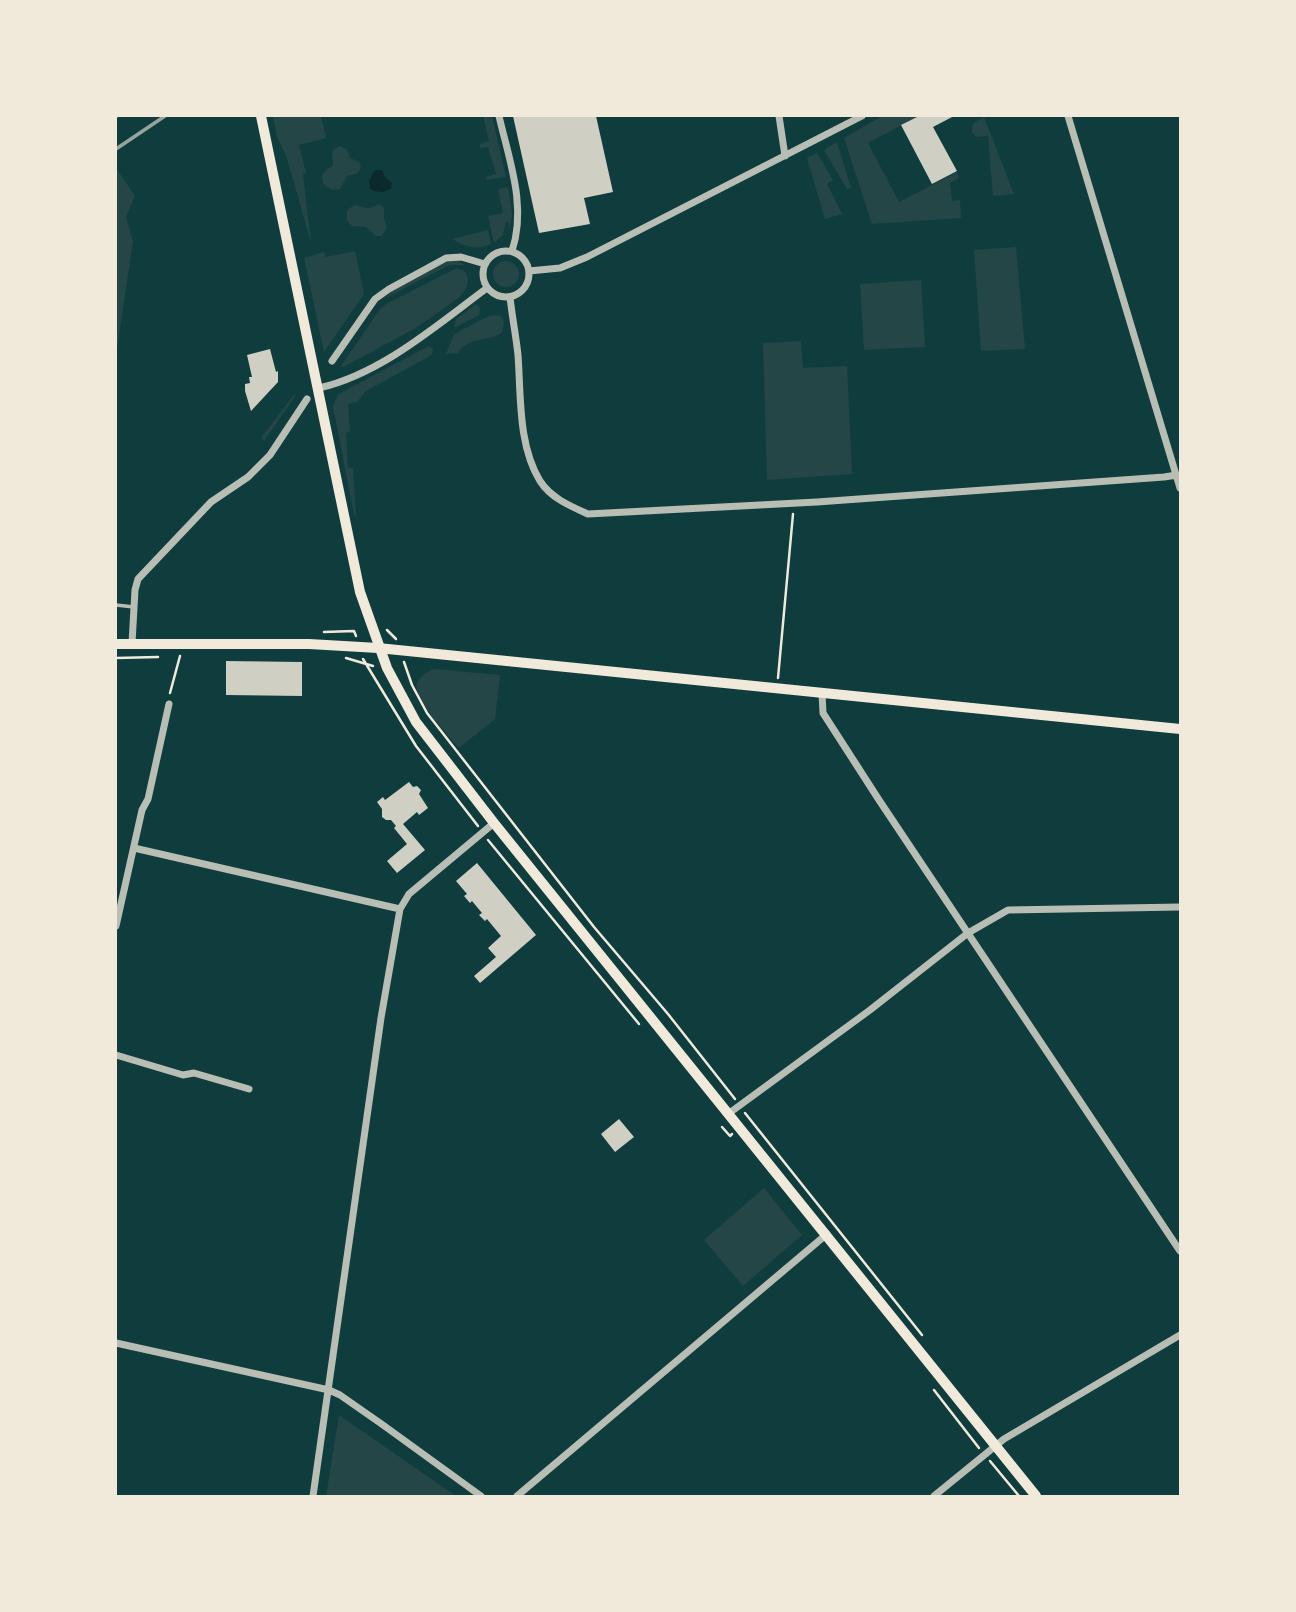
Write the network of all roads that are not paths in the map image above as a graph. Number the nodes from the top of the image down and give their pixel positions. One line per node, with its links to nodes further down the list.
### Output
1 (261, 116): 13 (main road)
2 (499, 116): 7 (street)
3 (779, 116): 6 (street)
4 (862, 116): 6 (street)
5 (1068, 116): 15 (street)
6 (785, 156): 9 (street)
7 (512, 251): 8 (street); 9 (street)
8 (485, 264): 10 (street); 12 (street)
9 (529, 271): 11 (street)
10 (487, 288): 11 (street); 13 (street)
11 (510, 296): 15 (street)
12 (332, 361)
13 (322, 391): 21 (main road)
14 (307, 399): 18 (street)
15 (1177, 475): 16 (street)
16 (1181, 488)
17 (116, 605): 18 (lane)
18 (134, 607): 19 (street)
19 (132, 643): 20 (main road); 21 (main road)
20 (116, 644)
21 (378, 648): 22 (main road); 25 (main road)
22 (822, 693): 24 (main road); 30 (street)
23 (169, 704): 26 (street)
24 (1181, 729)
25 (494, 822): 28 (street); 33 (main road)
26 (134, 848): 28 (street); 29 (street)
27 (1181, 906): 30 (street)
28 (400, 909): 38 (street)
29 (116, 926)
30 (968, 933): 33 (street); 35 (street)
31 (116, 1055): 32 (street)
32 (249, 1089)
33 (728, 1114): 34 (main road)
34 (827, 1234): 39 (main road); 42 (street)
35 (1181, 1251)
36 (1181, 1335): 39 (street)
37 (116, 1343): 38 (street)
38 (329, 1390): 40 (street); 41 (street)
39 (995, 1445): 43 (street); 44 (main road)
40 (313, 1496)
41 (481, 1496)
42 (517, 1496)
43 (934, 1496)
44 (1036, 1496)

